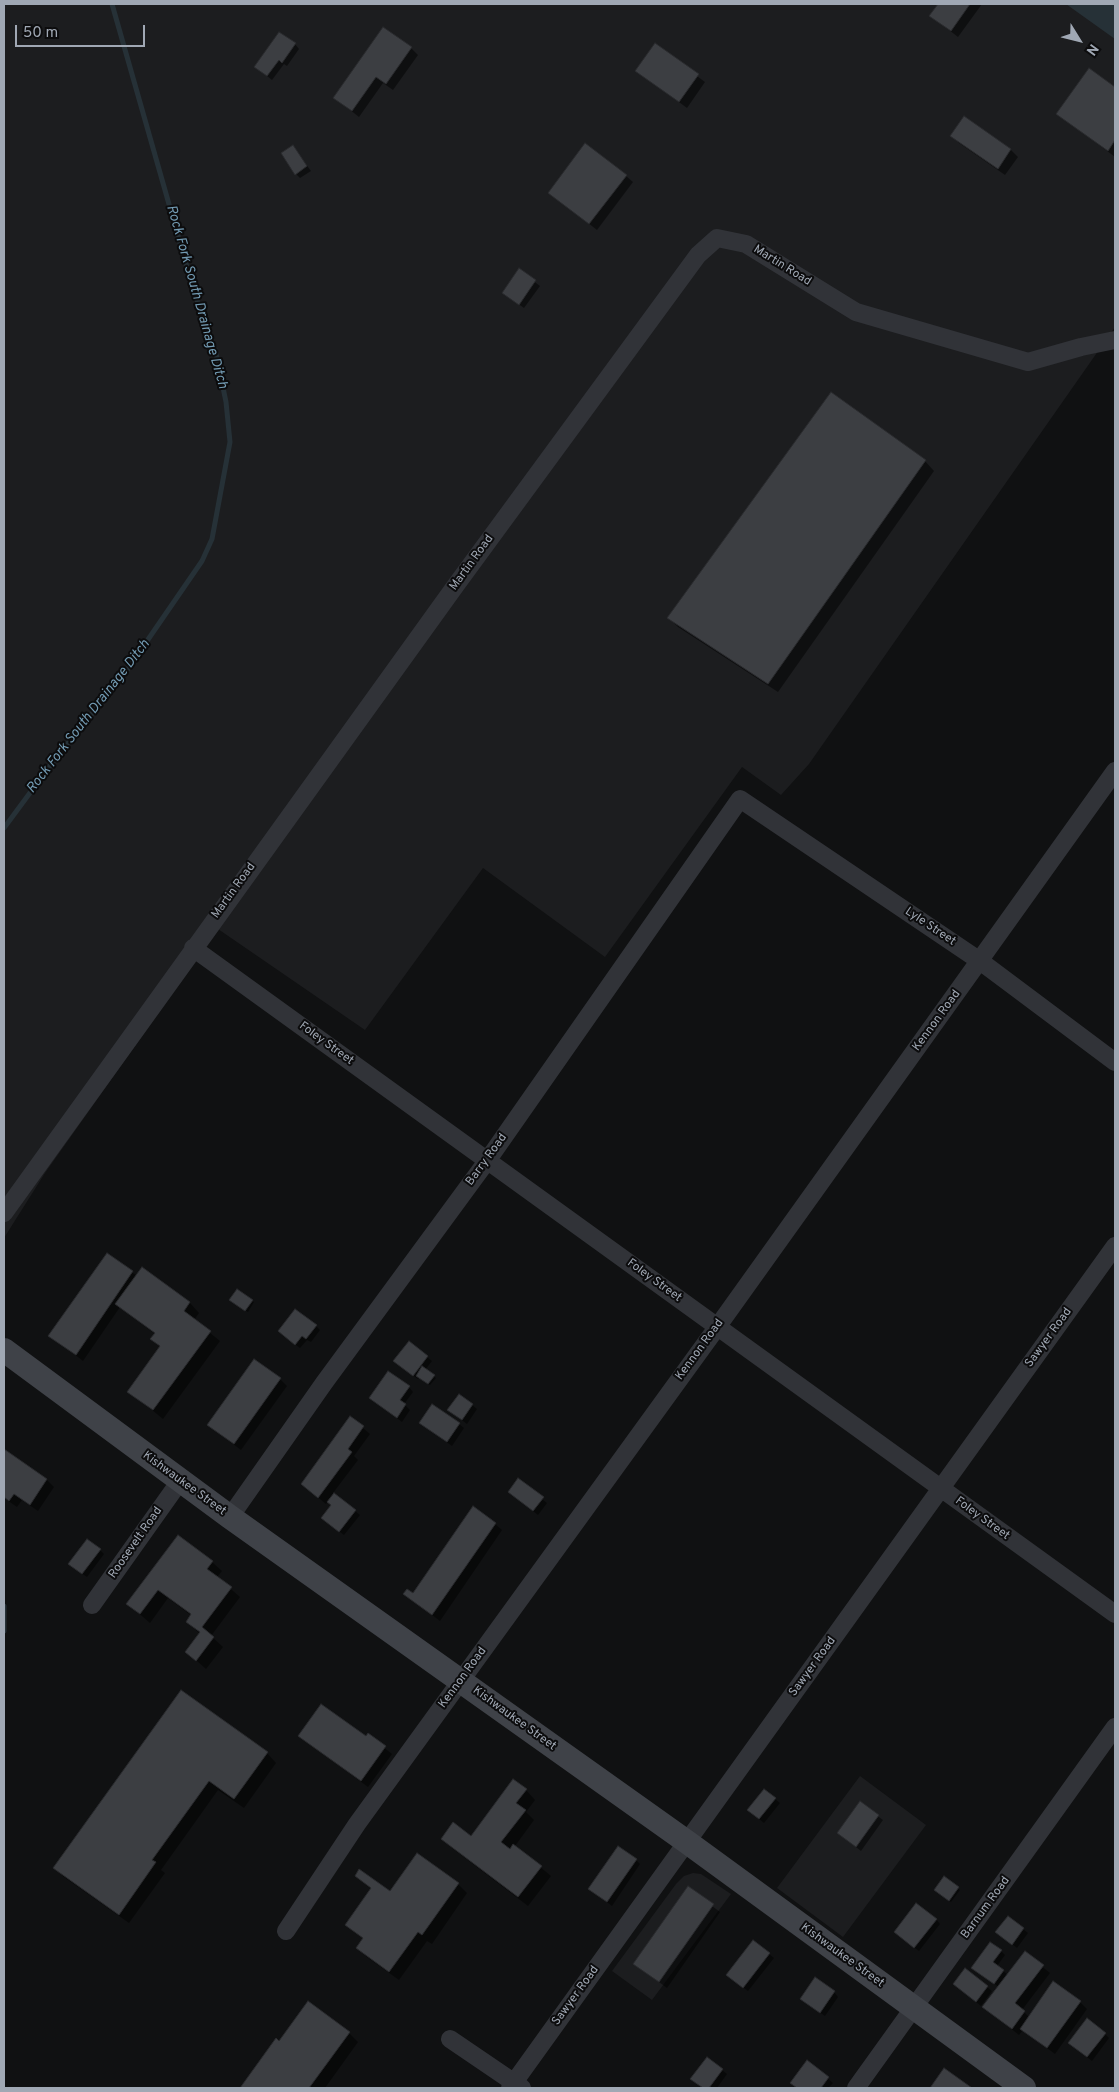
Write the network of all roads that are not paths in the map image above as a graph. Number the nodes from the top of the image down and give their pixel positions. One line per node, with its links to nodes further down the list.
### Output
1 (1115, 340): 4 (street, Martin Road)
2 (1115, 771): 5 (street, Kennon Road)
3 (740, 799): 5 (street, Lyle Street); 7 (street, Barry Road)
4 (193, 948): 7 (street, Foley Street); 8 (street, Martin Road)
5 (980, 961): 6 (street, Lyle Street); 10 (street, Kennon Road)
6 (1115, 1062)
7 (487, 1161): 10 (street, Foley Street); 14 (street, Barry Road)
8 (4, 1213)
9 (1115, 1246): 13 (street, Sawyer Road)
10 (718, 1326): 13 (street, Foley Street); 17 (street, Kennon Road)
11 (4, 1350): 12 (street, Kishwaukee Street)
12 (180, 1481): 14 (street, Kishwaukee Street); 15 (street, Roosevelt Road)
13 (941, 1490): 16 (street, Foley Street); 19 (street, Sawyer Road)
14 (230, 1517): 17 (street, Kishwaukee Street)
15 (92, 1606)
16 (1115, 1614)
17 (461, 1681): 19 (street, Kishwaukee Street); 20 (street, Kennon Road)
18 (1115, 1727): 21 (street, Barnum Road)
19 (687, 1842): 21 (street, Kishwaukee Street); 23 (street, Sawyer Road)
20 (286, 1931)
21 (914, 2008): 24 (street, Barnum Road); 25 (street, Kishwaukee Street)
22 (450, 2038): 23 (street)
23 (516, 2086)
24 (856, 2088)
25 (1024, 2088)

